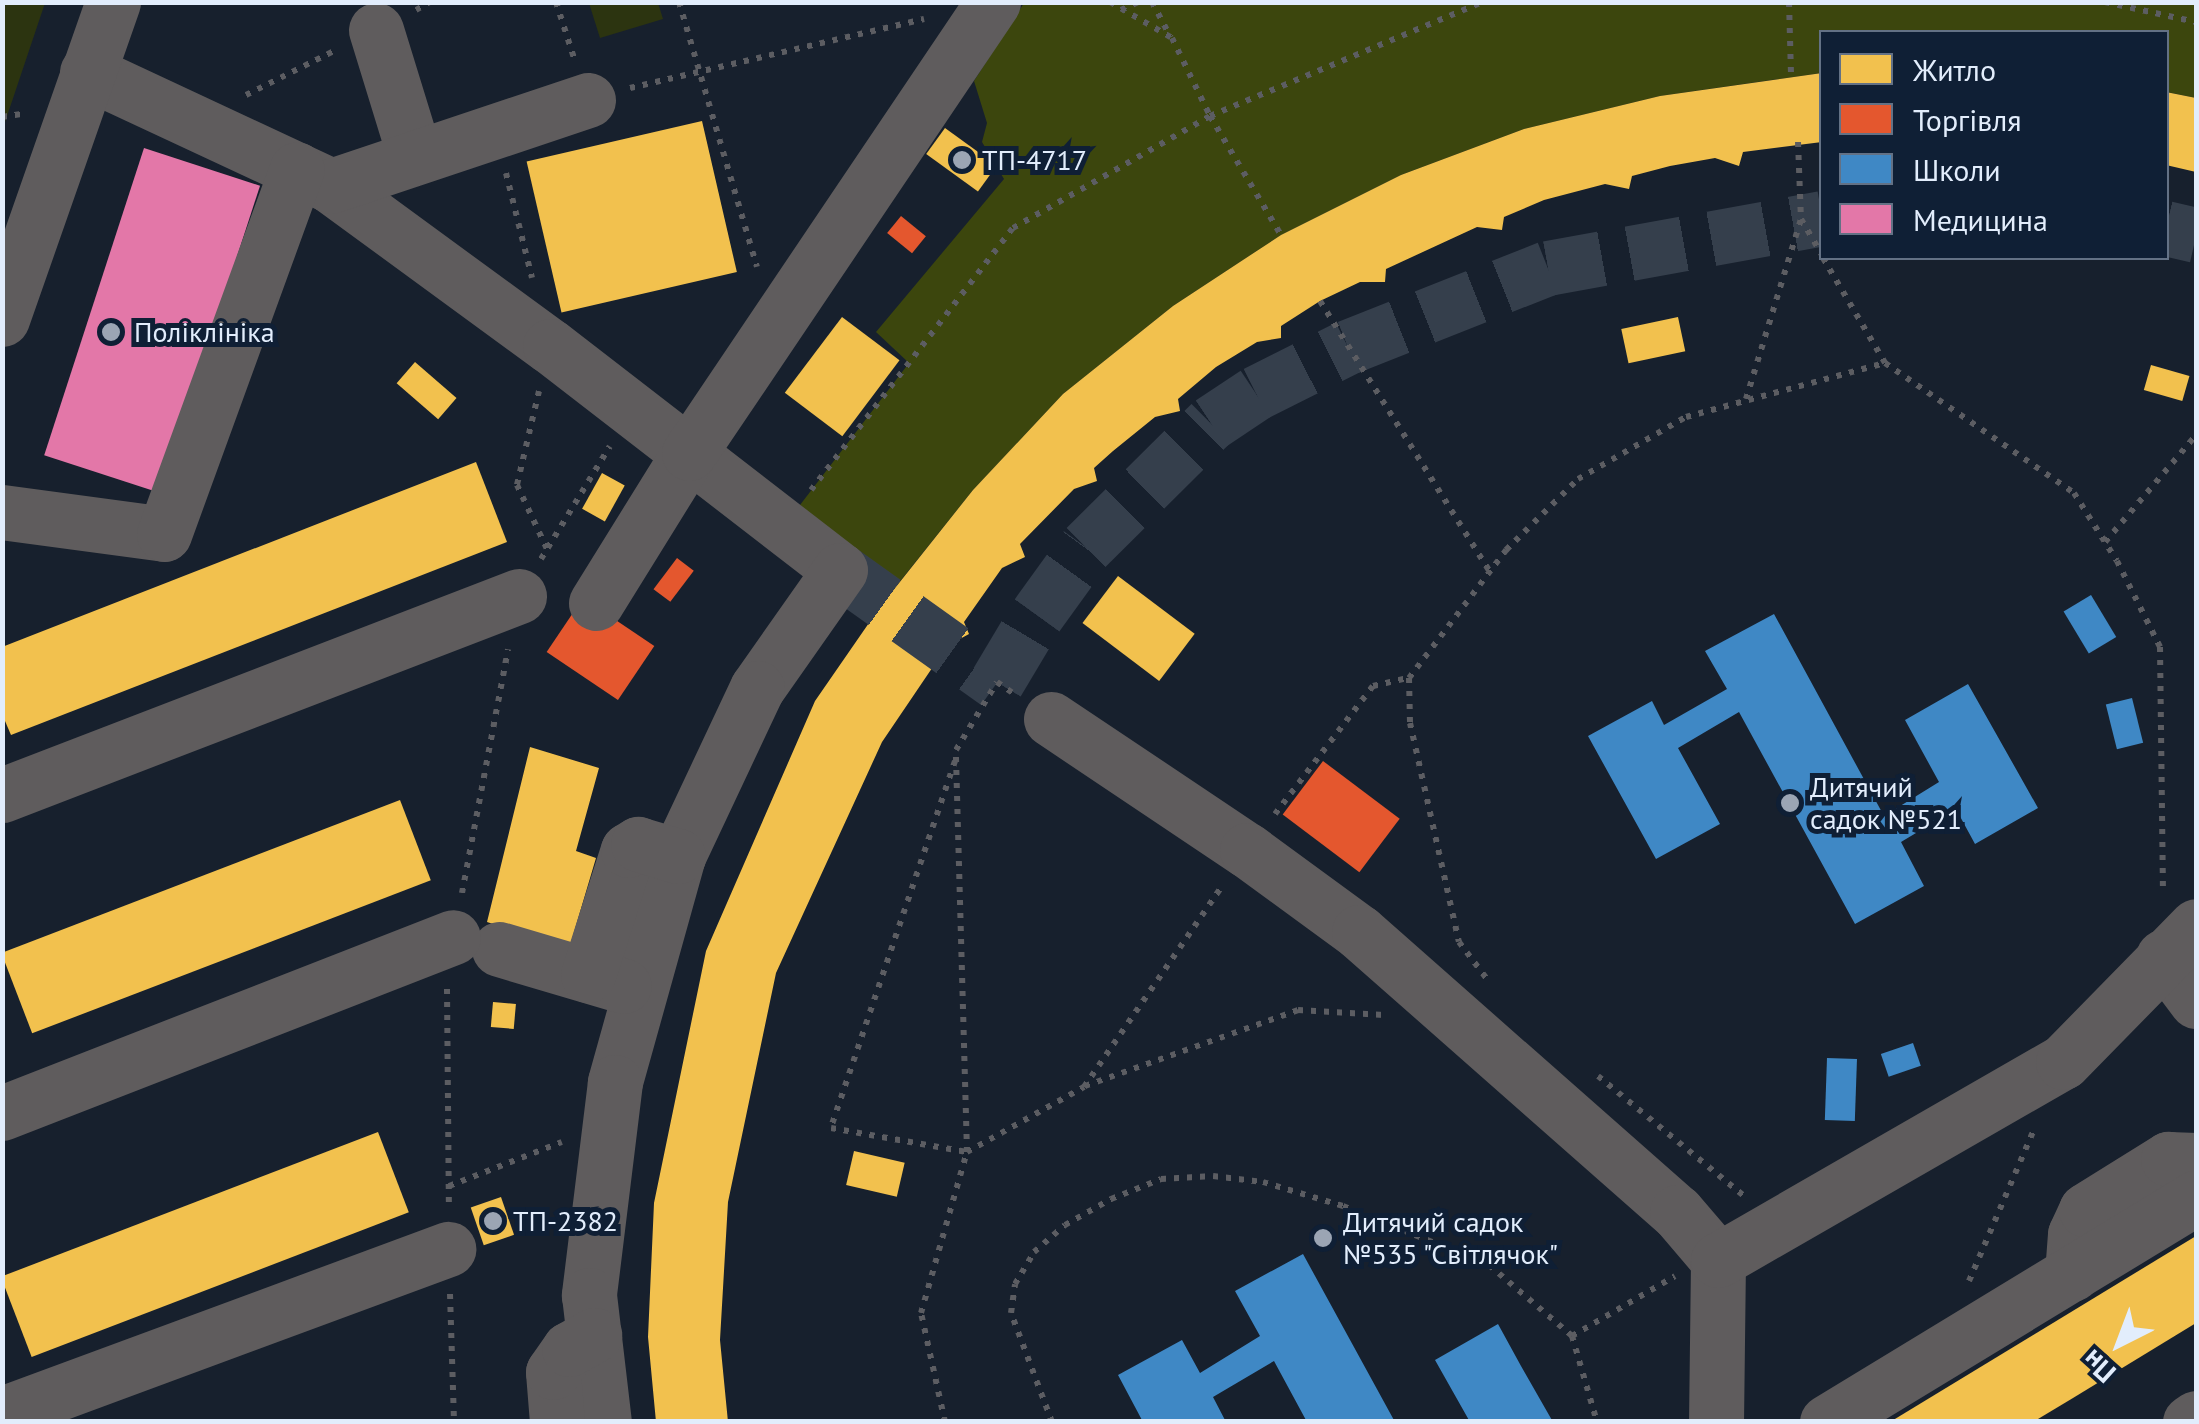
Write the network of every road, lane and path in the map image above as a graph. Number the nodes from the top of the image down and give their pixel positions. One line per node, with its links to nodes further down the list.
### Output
1 (112, 2): 17 (street)
2 (430, 2): 14 (path)
3 (556, 2): 19 (path)
4 (679, 2): 16 (path)
5 (1110, 2): 12 (path)
6 (1138, 2): 12 (path)
7 (1152, 2): 15 (path)
8 (1483, 2): 21 (path)
9 (1790, 2): 18 (path)
10 (2106, 2): 13 (path)
11 (968, 8): 16 (path); 34 (street)
12 (1120, 10): 15 (path)
13 (2196, 22)
14 (376, 30): 23 (path); 26 (street)
15 (1172, 38): 21 (path)
16 (701, 69): 19 (path); 34 (path)
17 (87, 72): 23 (street); 33 (street)
18 (1790, 74)
19 (588, 100): 24 (street)
20 (27, 113): 22 (path)
21 (1210, 116): 29 (path); 41 (path)
22 (2, 117)
23 (196, 120): 27 (street)
24 (494, 128): 26 (street); 35 (path)
25 (1798, 142): 28 (path)
26 (415, 156): 27 (street)
27 (314, 177): 35 (street); 40 (street)
28 (1801, 219): 30 (path); 37 (path)
29 (1282, 235)
30 (1819, 251)
31 (1824, 260): 36 (path)
32 (1320, 301): 44 (path)
33 (2, 318)
34 (774, 326): 39 (street)
35 (550, 346): 39 (street); 43 (path)
36 (1885, 363): 37 (path); 42 (path)
37 (1746, 400): 44 (path)
38 (2196, 435): 42 (path)
39 (689, 454): 41 (street); 46 (street)
40 (2, 512)
41 (783, 526): 53 (street)
42 (2105, 542): 54 (path)
43 (547, 550)
44 (1489, 570): 47 (path)
45 (519, 596): 51 (street)
46 (596, 603)
47 (1409, 678): 52 (path); 56 (path)
48 (997, 682): 50 (path)
49 (1052, 720): 52 (street)
50 (955, 761): 65 (path); 65 (path)
51 (2, 794)
52 (1248, 850): 62 (path); 71 (street)
53 (678, 856): 55 (street); 57 (street)
54 (2180, 942): 58 (street); 60 (street)
55 (588, 975): 57 (street); 63 (street)
56 (1490, 983)
57 (641, 991): 64 (street)
58 (2196, 1001)
59 (1391, 1015): 62 (path)
60 (2063, 1062): 69 (street); 73 (path)
61 (1594, 1072): 69 (path)
62 (1084, 1087): 65 (path)
63 (2, 1113)
64 (610, 1124): 67 (path); 74 (street)
65 (968, 1152): 80 (path)
66 (2196, 1160): 72 (street)
67 (449, 1186)
68 (2196, 1198): 72 (street)
69 (1779, 1224): 71 (street)
70 (450, 1249): 76 (street)
71 (1718, 1260): 75 (path); 83 (street)
72 (2072, 1274): 84 (street)
73 (1956, 1297)
74 (594, 1336): 78 (street); 79 (street)
75 (1572, 1336): 81 (path); 82 (path)
76 (2, 1414)
77 (2196, 1418): 85 (street)
78 (557, 1422)
79 (604, 1422)
80 (945, 1422)
81 (1052, 1422)
82 (1597, 1422)
83 (1716, 1422)
84 (1827, 1422)
85 (2190, 1422)

